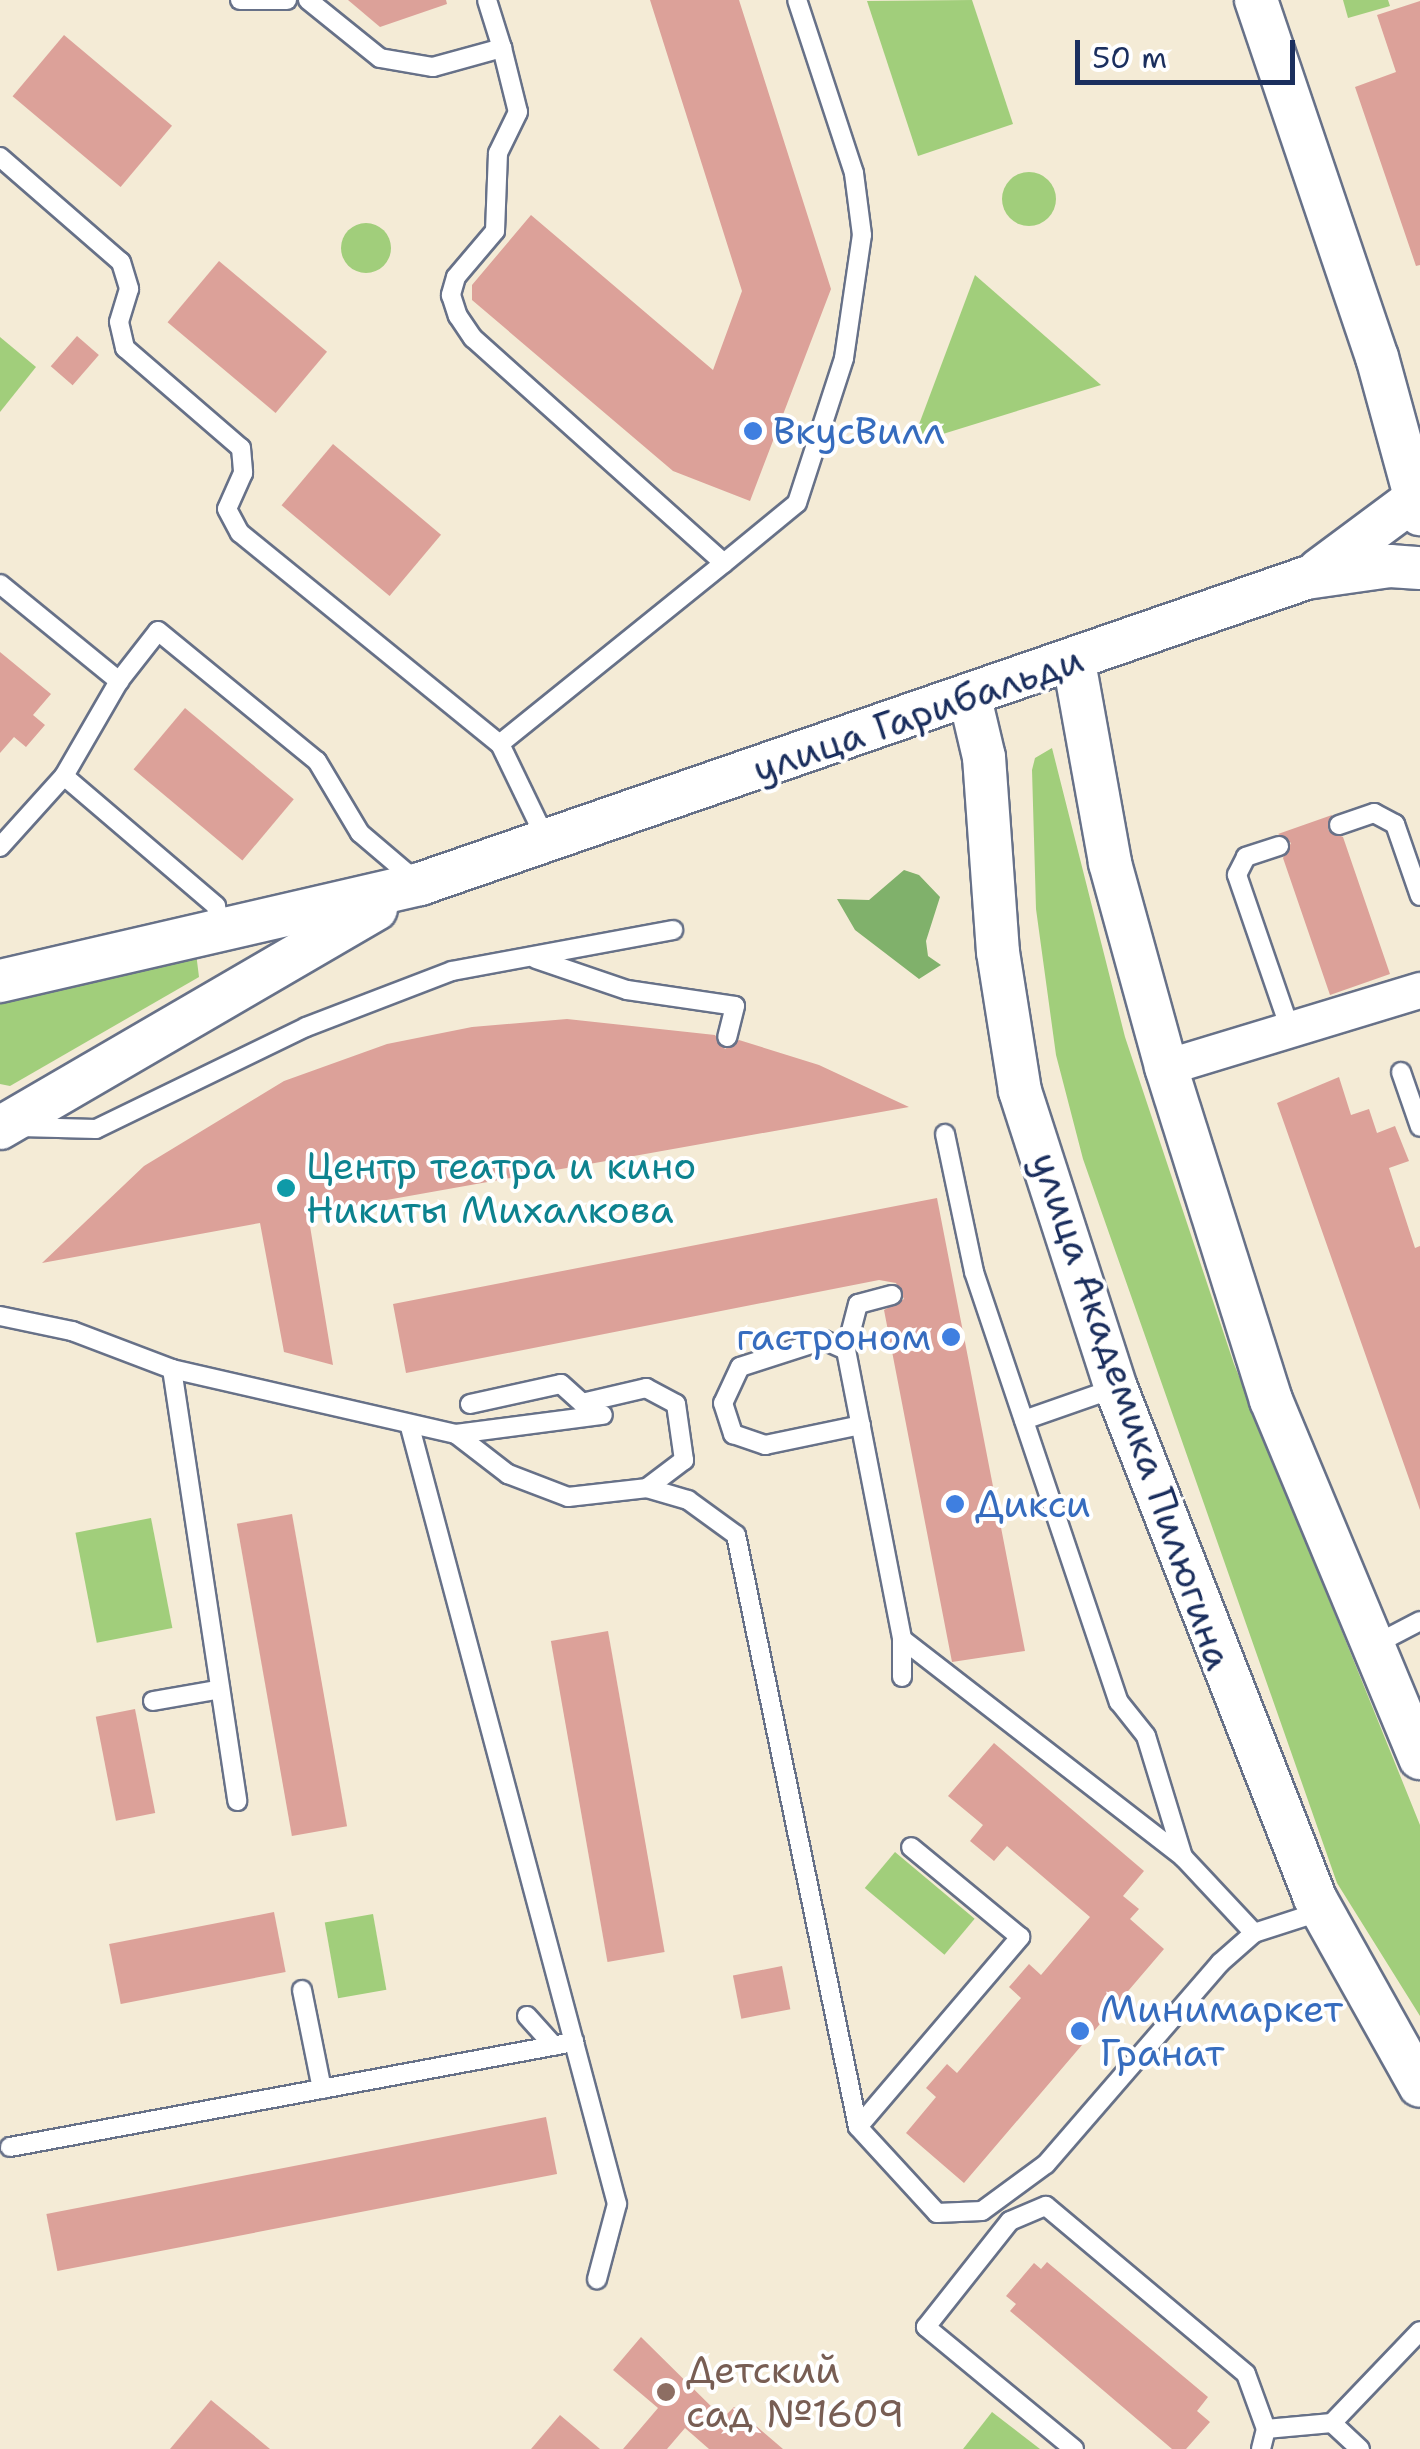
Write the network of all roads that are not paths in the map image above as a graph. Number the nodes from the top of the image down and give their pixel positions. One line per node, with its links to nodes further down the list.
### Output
1 (240, 0): 2 (lane)
2 (287, 0)
3 (308, 0): 7 (lane)
4 (487, 0): 7 (lane)
5 (797, 0): 12 (lane)
6 (1256, 0): 9 (street)
7 (502, 48): 12 (lane)
8 (0, 158): 19 (lane)
9 (1377, 356): 10 (street); 11 (street)
10 (1420, 386)
11 (1418, 503): 14 (street)
12 (724, 563): 19 (lane)
13 (1420, 568): 14 (street, улица Гарибальди)
14 (1306, 578): 16 (street, улица Гарибальди)
15 (0, 584): 17 (lane)
16 (1074, 662): 18 (street, улица Гарибальди); 34 (street)
17 (119, 681): 20 (lane); 25 (lane)
18 (970, 698): 22 (street, улица Гарибальди); 45 (street, улица Академика Пилюгина)
19 (500, 744): 22 (lane)
20 (64, 776): 23 (lane); 28 (lane)
21 (1339, 826): 26 (lane)
22 (545, 837): 25 (street, улица Гарибальди)
23 (0, 846)
24 (1279, 846): 32 (lane)
25 (420, 884): 28 (street, улица Гарибальди); 36 (street, улица Гарибальди)
26 (1420, 896)
27 (673, 930): 29 (lane)
28 (221, 933): 30 (street, улица Гарибальди)
29 (536, 958): 33 (lane); 36 (lane)
30 (0, 981)
31 (1420, 990): 32 (street)
32 (1290, 1029): 34 (street)
33 (728, 1037)
34 (1166, 1066): 55 (street)
35 (1401, 1072): 37 (lane)
36 (2, 1127)
37 (1420, 1127)
38 (945, 1134): 39 (lane)
39 (974, 1272): 40 (lane); 48 (lane)
40 (952, 1278)
41 (892, 1295): 43 (lane)
42 (0, 1316): 44 (lane)
43 (846, 1350): 49 (lane); 49 (lane)
44 (172, 1369): 50 (lane); 57 (lane)
45 (1116, 1388): 48 (lane); 63 (street, улица Академика Пилюгина)
46 (470, 1404): 52 (lane)
47 (604, 1415): 51 (lane)
48 (1024, 1420): 62 (lane)
49 (860, 1426): 54 (lane)
50 (410, 1427): 51 (lane); 67 (lane)
51 (456, 1434): 52 (lane)
52 (647, 1488): 71 (lane)
53 (1420, 1621): 55 (lane)
54 (902, 1639): 56 (lane); 62 (lane)
55 (1371, 1647): 59 (street)
56 (902, 1677)
57 (216, 1690): 58 (lane); 60 (lane)
58 (162, 1705)
59 (1420, 1758)
60 (237, 1801)
61 (911, 1847): 71 (lane)
62 (1183, 1857): 64 (lane)
63 (1322, 1911): 64 (lane); 69 (street, улица Академика Пилюгина)
64 (1254, 1934): 71 (lane)
65 (302, 1990): 70 (lane)
66 (527, 2016): 68 (lane)
67 (574, 2042): 68 (lane); 73 (lane)
68 (554, 2046): 70 (lane)
69 (1420, 2086)
70 (322, 2089): 72 (lane)
71 (858, 2127)
72 (10, 2146)
73 (597, 2279)
74 (1420, 2331): 75 (lane)
75 (1332, 2423): 76 (lane); 79 (lane)
76 (1266, 2430): 77 (lane); 78 (lane)
77 (1074, 2449)
78 (1260, 2449)
79 (1360, 2449)

